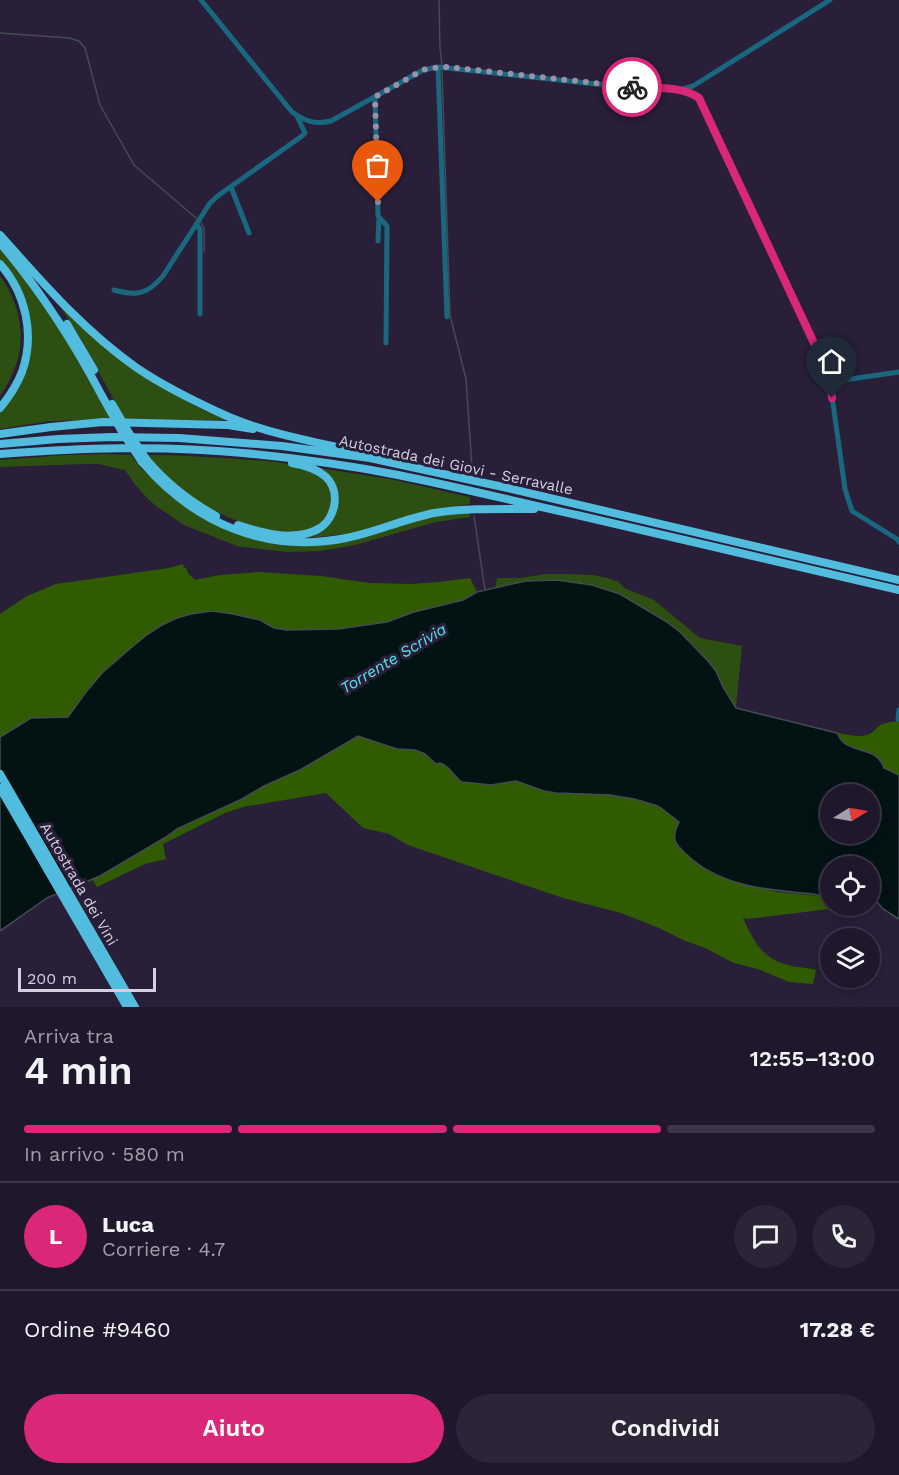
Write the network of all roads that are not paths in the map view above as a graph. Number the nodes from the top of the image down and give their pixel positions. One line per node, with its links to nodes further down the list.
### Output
1 (201, 0): 6 (street)
2 (830, 0): 4 (street)
3 (441, 67): 4 (street); 5 (street); 18 (street)
4 (680, 90): 21 (street)
5 (375, 97): 6 (street); 8 (street)
6 (296, 115): 7 (street)
7 (231, 187): 9 (street); 10 (street)
8 (379, 218): 12 (street); 19 (street)
9 (196, 225): 16 (street); 17 (street)
10 (249, 233)
11 (0, 235): 15 (highway)
12 (378, 241)
13 (0, 243): 22 (highway)
14 (0, 264): 23 (highway)
15 (30, 269): 22 (highway); 24 (highway)
16 (114, 290)
17 (200, 314)
18 (447, 317)
19 (386, 343)
20 (899, 372): 21 (street)
21 (830, 382): 32 (street)
22 (105, 395): 29 (highway, bridge)
23 (0, 408)
24 (272, 431): 25 (highway); 30 (highway)
25 (0, 434)
26 (0, 444): 30 (highway, Autostrada dei Giovi - Serravalle)
27 (241, 453): 28 (highway, Autostrada dei Giovi - Serravalle); 29 (highway); 31 (highway, Autostrada dei Giovi - Serravalle)
28 (0, 454)
29 (144, 460): 31 (highway)
30 (416, 468): 33 (highway, Autostrada dei Giovi - Serravalle)
31 (547, 508): 34 (highway, Autostrada dei Giovi - Serravalle)
32 (899, 542)
33 (899, 580)
34 (899, 590)
35 (899, 710): 36 (street)
36 (898, 719)
37 (0, 774): 39 (highway, Autostrada dei Vini)
38 (0, 788): 39 (highway, Autostrada dei Vini)
39 (79, 918): 40 (highway, Autostrada dei Vini); 41 (highway, Autostrada dei Vini)
40 (127, 1007)
41 (135, 1007)

